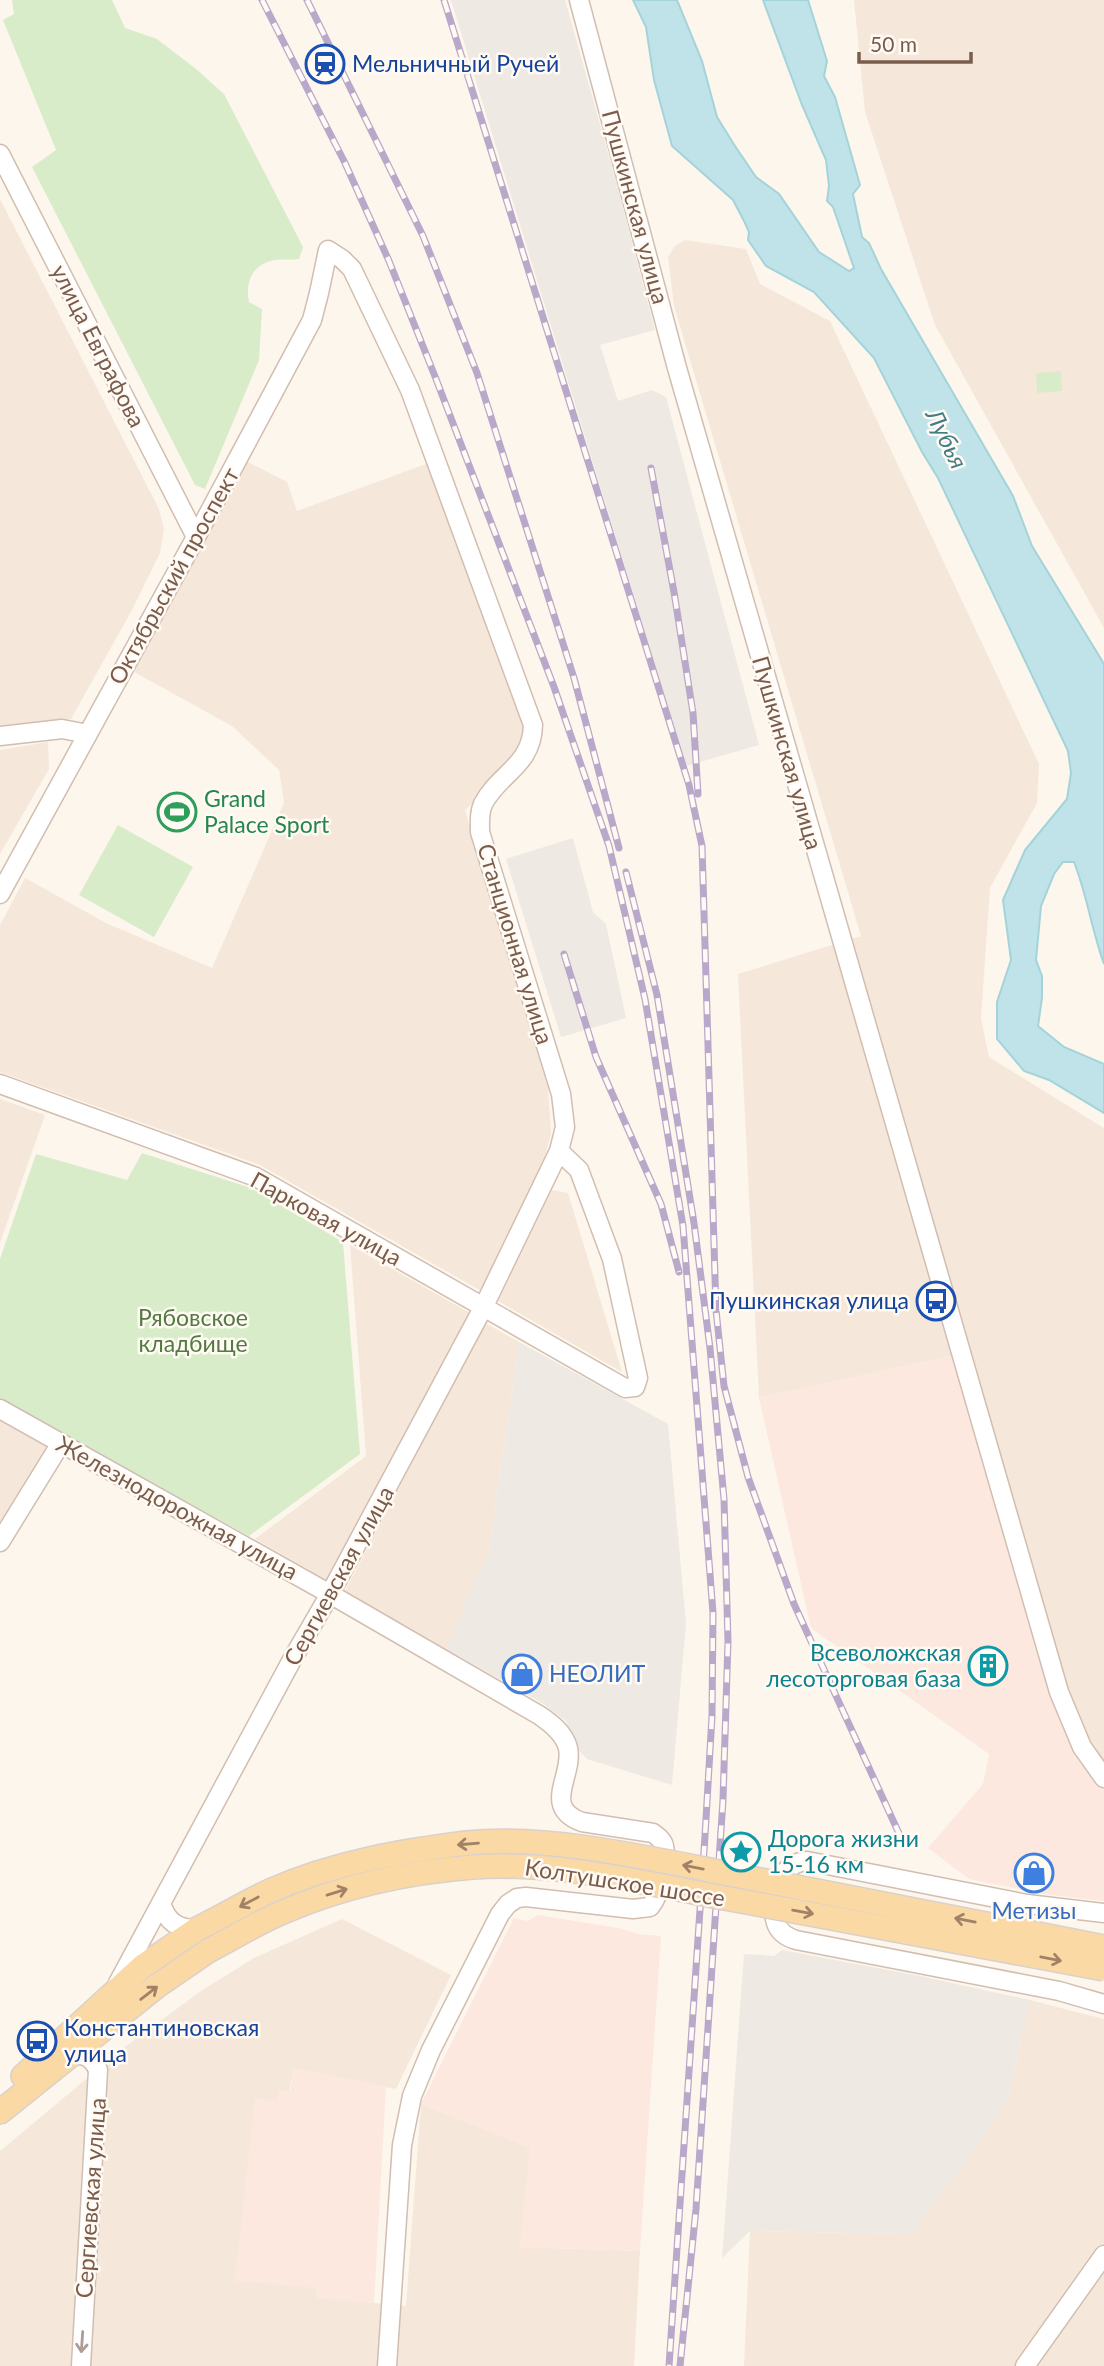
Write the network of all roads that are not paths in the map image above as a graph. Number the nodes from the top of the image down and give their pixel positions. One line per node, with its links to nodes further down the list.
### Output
1 (579, 0): 15 (street, Пушкинская улица)
2 (0, 154): 4 (street, улица Евграфова)
3 (328, 250): 4 (street, Октябрьский проспект); 9 (street, Станционная улица)
4 (196, 537): 5 (street, Октябрьский проспект)
5 (88, 734): 6 (street); 7 (street, Октябрьский проспект)
6 (0, 736)
7 (0, 894)
8 (0, 1084): 10 (street, Парковая улица)
9 (559, 1151): 10 (street, Сергиевская улица); 10 (street, Парковая улица)
10 (483, 1308): 14 (street, Сергиевская улица)
11 (0, 1409): 12 (street, Железнодорожная улица)
12 (61, 1443): 13 (street); 14 (street, Железнодорожная улица)
13 (0, 1542)
14 (330, 1594): 16 (street, Сергиевская улица); 28 (street, Железнодорожная улица)
15 (1104, 1778)
16 (161, 1903): 18 (street); 21 (street, Сергиевская улица)
17 (1104, 1913): 22 (street)
18 (197, 1930): 19 (main road, Колтушское шоссе, one-way to 18, bridge); 21 (main road, Колтушское шоссе)
19 (1104, 1947)
20 (1104, 1969): 23 (main road, Колтушское шоссе, one-way to 20, bridge)
21 (111, 1996): 24 (main road, Колтушское шоссе)
22 (1104, 2004)
23 (66, 2058): 25 (main road, Колтушское шоссе); 27 (street, Сергиевская улица, one-way to 27)
24 (0, 2099)
25 (0, 2112)
26 (1104, 2255): 29 (street)
27 (81, 2366)
28 (387, 2366)
29 (1025, 2366)

